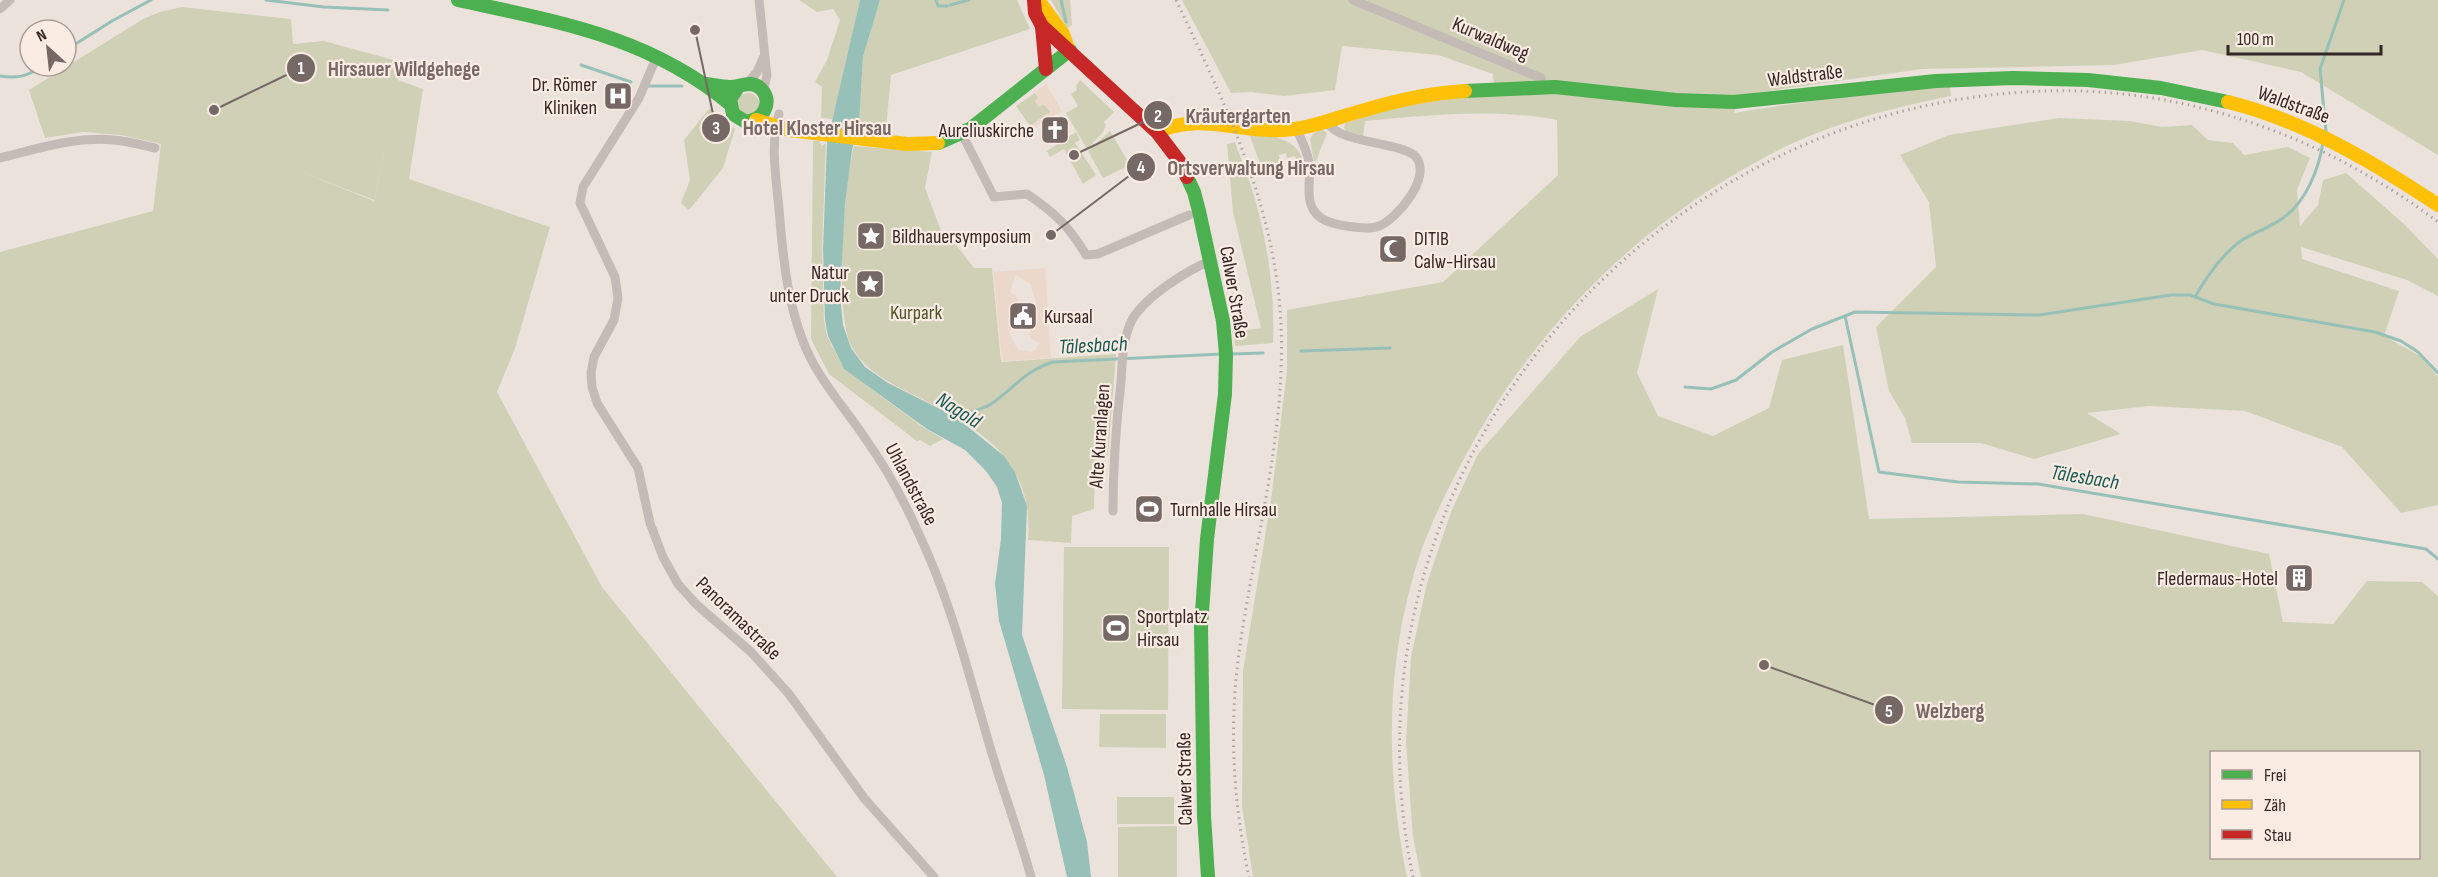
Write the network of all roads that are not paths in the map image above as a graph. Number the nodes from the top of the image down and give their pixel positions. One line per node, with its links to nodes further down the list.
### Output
1 (10, 0): 6 (street)
2 (458, 0): 9 (main road)
3 (759, 0): 10 (street)
4 (1036, 0): 7 (main road); 8 (main road)
5 (1353, 0): 14 (street, Kurwaldweg)
6 (0, 9)
7 (1042, 26): 8 (main road); 11 (main road)
8 (1070, 50): 11 (main road); 21 (main road, Calwer Straße)
9 (657, 56): 12 (main road); 29 (street, Panoramastraße)
10 (764, 56): 13 (street); 15 (street)
11 (1046, 69): 22 (main road)
12 (706, 84): 13 (main road); 16 (main road)
13 (743, 86): 15 (main road); 16 (main road)
14 (1544, 87): 19 (main road, Waldstraße); 25 (main road, Waldstraße)
15 (765, 98): 17 (main road); 18 (main road)
16 (730, 104): 17 (main road)
17 (756, 120): 18 (main road)
18 (777, 120): 22 (main road); 30 (street, Uhlandstraße)
19 (1328, 124): 20 (main road, Waldstraße); 20 (street)
20 (1296, 128): 21 (main road, Waldstraße)
21 (1157, 132): 27 (main road, Calwer Straße)
22 (962, 134): 26 (street)
23 (155, 148): 24 (street)
24 (0, 158)
25 (2438, 205)
26 (1190, 215)
27 (1210, 261): 28 (street, Alte Kuranlagen); 31 (main road, Calwer Straße)
28 (1113, 510)
29 (934, 877)
30 (1031, 877)
31 (1208, 877)

